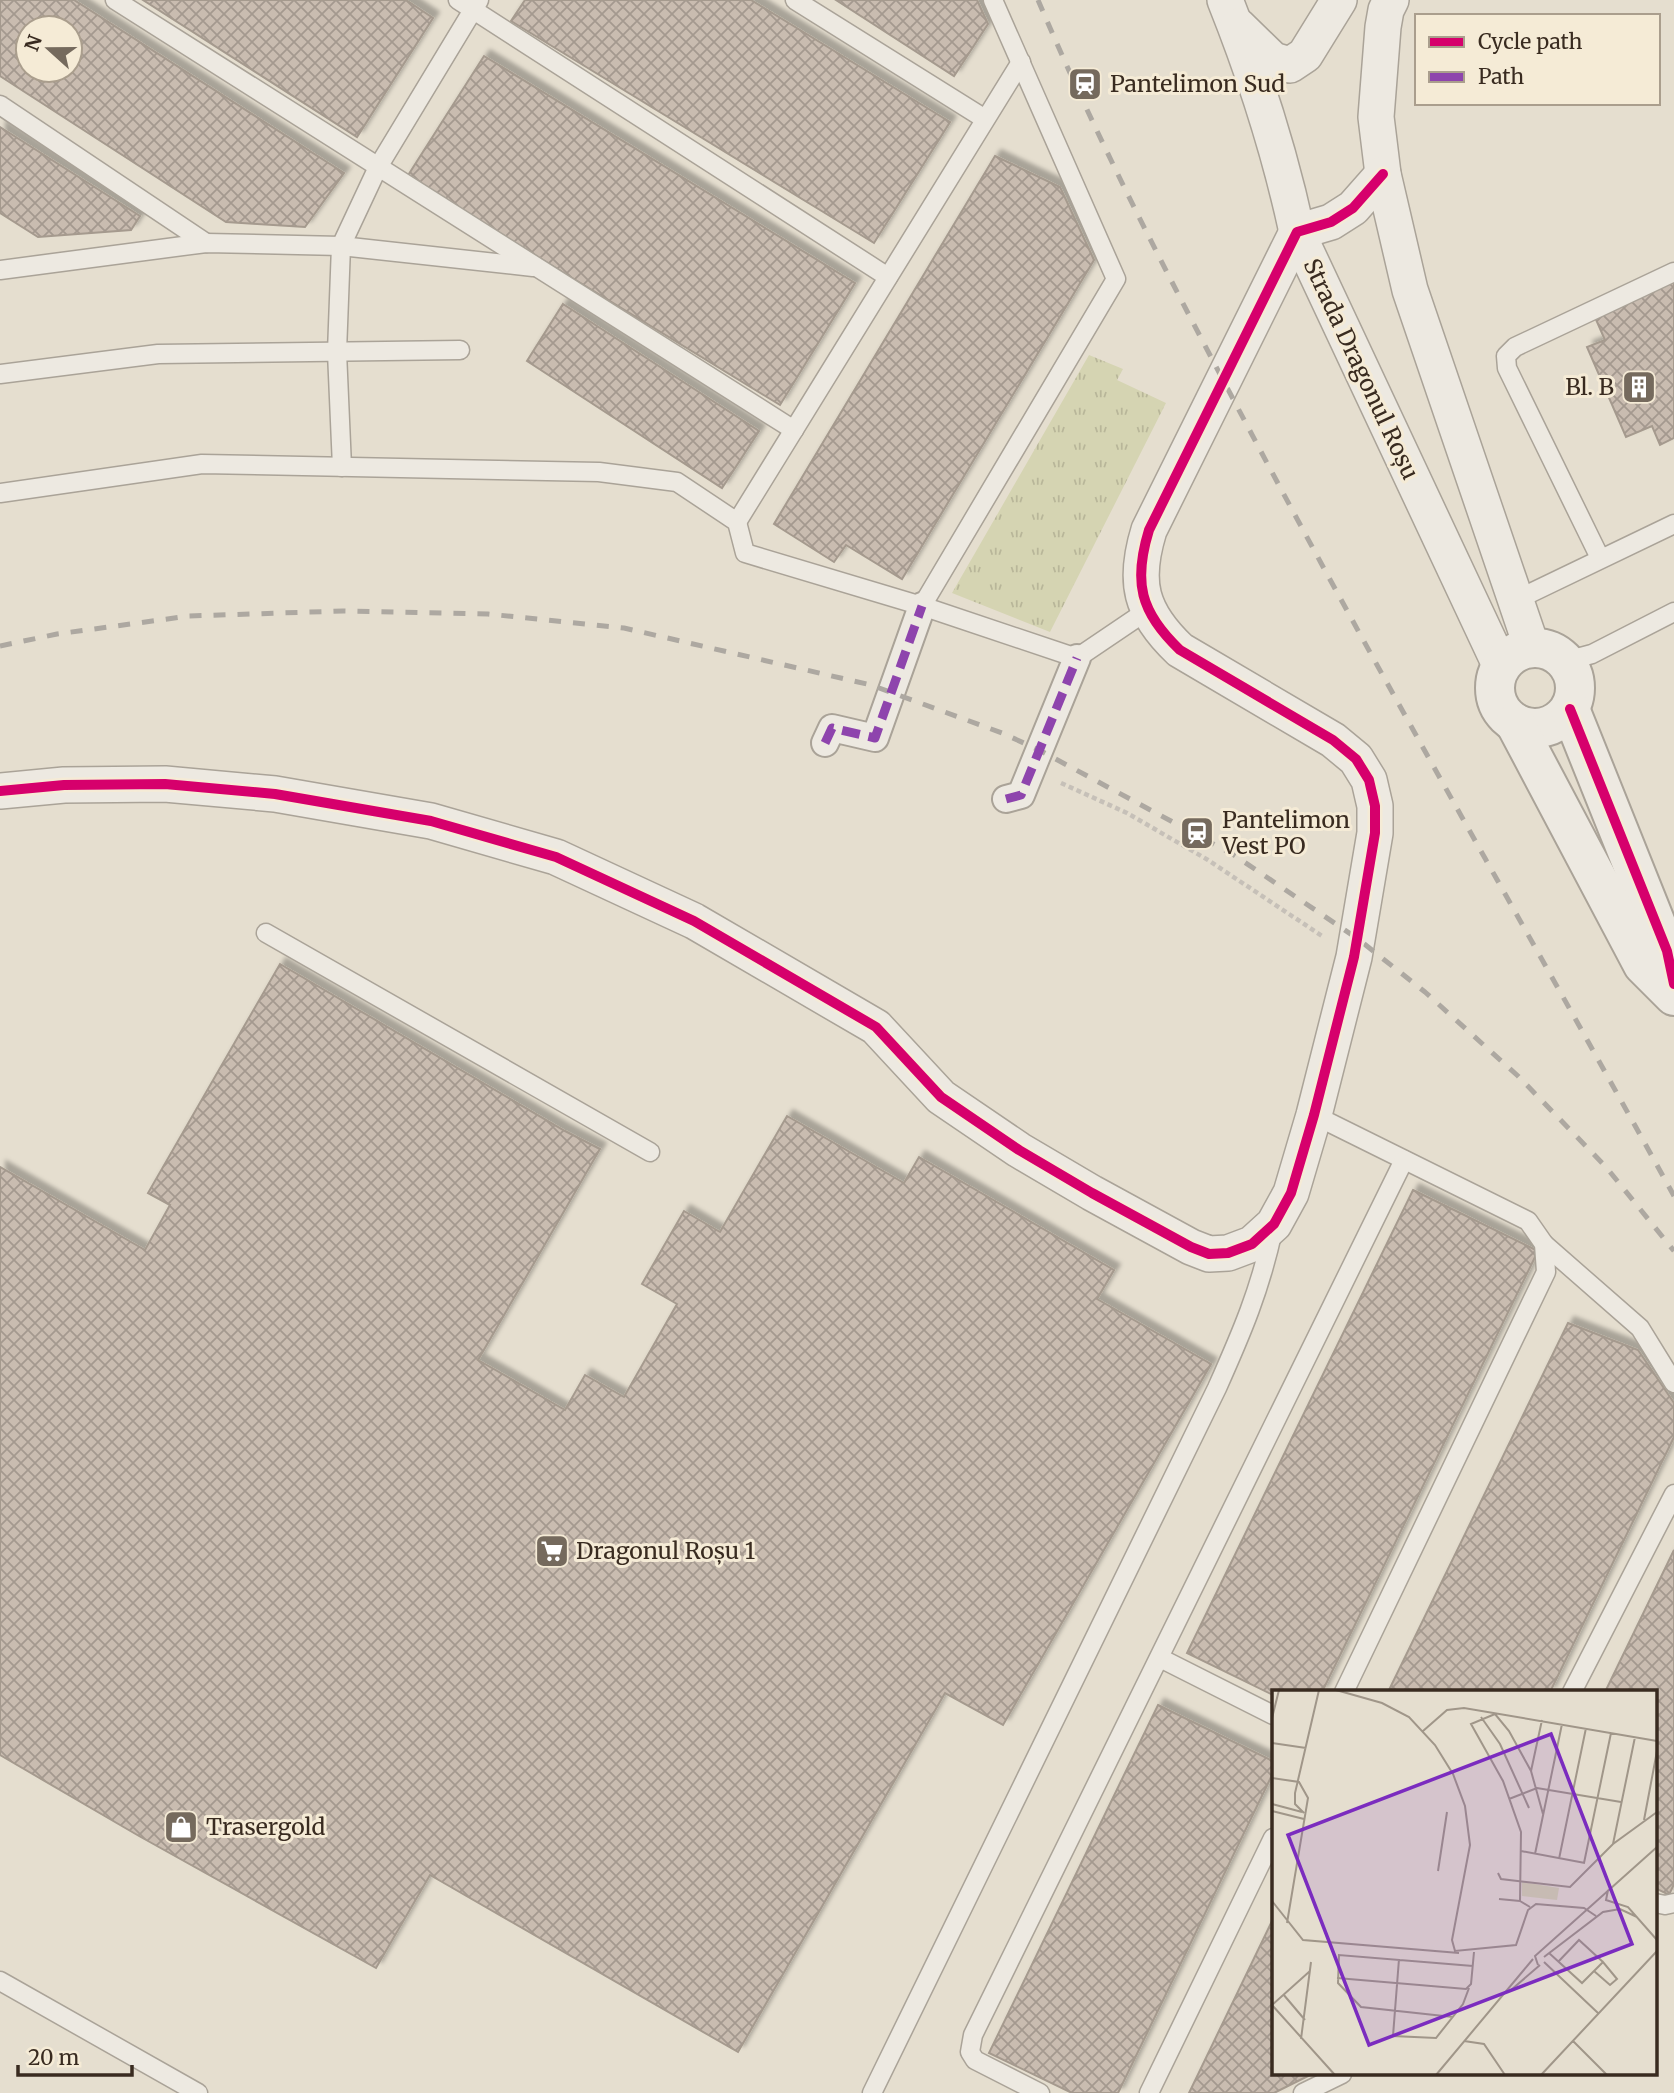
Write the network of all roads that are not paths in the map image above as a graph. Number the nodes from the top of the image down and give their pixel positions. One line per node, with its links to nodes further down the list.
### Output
1 (115, 0): 11 (lane)
2 (795, 0): 10 (lane)
3 (993, 0): 8 (lane)
4 (1339, 0): 7 (street, Strada Dragonul Roșu)
5 (1391, 0): 12 (street)
6 (470, 3): 11 (lane); 19 (lane)
7 (1229, 10): 13 (street, Strada Dragonul Roșu)
8 (1021, 62): 10 (lane); 30 (lane)
9 (0, 105): 14 (lane)
10 (985, 118): 19 (lane)
11 (378, 167): 15 (lane); 16 (lane)
12 (1383, 174): 13 (street); 29 (street)
13 (1297, 232): 31 (street); 34 (street, Strada Dragonul Roșu)
14 (206, 243): 15 (lane); 17 (lane)
15 (341, 246): 16 (lane); 21 (lane)
16 (536, 267): 23 (lane)
17 (0, 270)
18 (1674, 272): 28 (lane)
19 (888, 277): 23 (lane)
20 (460, 351): 21 (lane)
21 (337, 352): 22 (lane); 24 (lane)
22 (0, 374)
23 (794, 430): 26 (lane)
24 (342, 467): 25 (lane); 26 (lane)
25 (0, 493)
26 (737, 522): 30 (lane)
27 (1674, 524): 28 (lane)
28 (1600, 558): 29 (lane)
29 (1516, 600): 34 (street)
30 (922, 606): 33 (lane); 37 (street)
31 (1148, 610): 33 (lane); 43 (street)
32 (1674, 612): 34 (lane)
33 (1077, 658): 39 (street)
34 (1533, 659): 35 (street); 36 (street)
35 (1570, 709): 36 (street); 41 (street)
36 (1515, 723): 42 (street)
37 (825, 743)
38 (0, 791): 46 (street)
39 (1006, 799)
40 (266, 933): 44 (lane)
41 (1674, 984)
42 (1674, 996)
43 (1314, 1115): 45 (lane); 46 (street)
44 (650, 1152)
45 (1404, 1160): 47 (lane); 50 (lane)
46 (1274, 1224): 60 (lane)
47 (1544, 1244): 48 (lane); 51 (lane)
48 (1674, 1383)
49 (1674, 1494): 52 (lane)
50 (1160, 1658): 53 (lane); 61 (lane)
51 (1345, 1690)
52 (1573, 1690)
53 (1272, 1714)
54 (1272, 1840): 62 (lane)
55 (1656, 1903): 56 (lane)
56 (1674, 1903)
57 (0, 1981): 59 (lane)
58 (1338, 2076): 63 (lane)
59 (198, 2093)
60 (872, 2093)
61 (1040, 2093)
62 (1149, 2093)
63 (1303, 2093)

